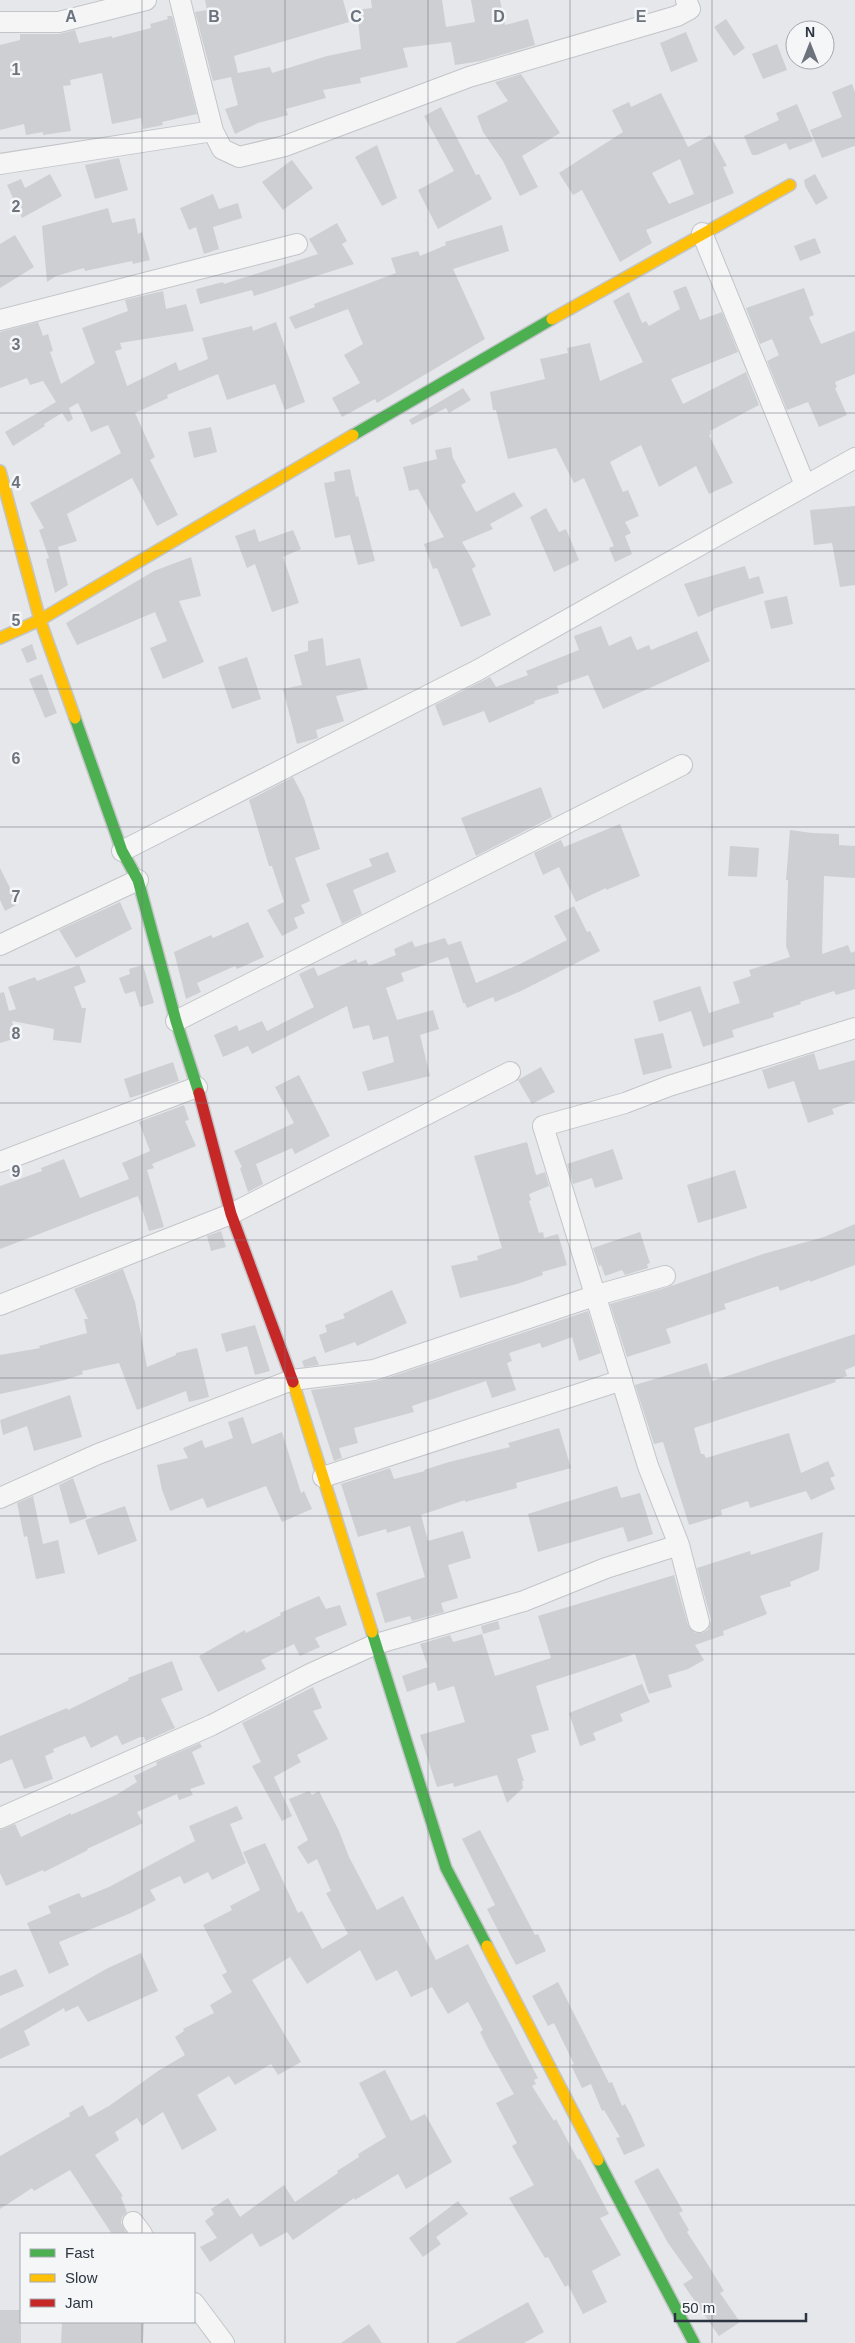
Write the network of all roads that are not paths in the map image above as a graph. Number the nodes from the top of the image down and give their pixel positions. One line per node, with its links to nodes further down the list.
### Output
1 (146, 0): 4 (street)
2 (180, 0): 5 (street)
3 (686, 0): 5 (street)
4 (0, 22)
5 (213, 131): 6 (street)
6 (0, 164)
7 (790, 186): 8 (street)
8 (702, 233): 13 (street); 14 (street)
9 (297, 244): 10 (street)
10 (0, 320)
11 (855, 458): 13 (street)
12 (0, 472): 14 (street)
13 (805, 485): 17 (street)
14 (40, 620): 15 (street); 17 (street)
15 (0, 638)
16 (682, 765): 20 (street)
17 (122, 852): 18 (street)
18 (138, 880): 19 (street); 20 (street)
19 (0, 945)
20 (176, 1021): 23 (street)
21 (855, 1028): 27 (street)
22 (510, 1072): 25 (street)
23 (197, 1087): 24 (street); 25 (street)
24 (0, 1162)
25 (230, 1214): 28 (street); 29 (street)
26 (665, 1276): 27 (street)
27 (597, 1295): 29 (street); 30 (street)
28 (0, 1305)
29 (292, 1380): 31 (street); 32 (street)
30 (622, 1380): 31 (street); 33 (street)
31 (323, 1477): 35 (street)
32 (0, 1498)
33 (679, 1545): 34 (street); 35 (street)
34 (699, 1622)
35 (376, 1644): 36 (street); 39 (street)
36 (0, 1818)
37 (195, 2304): 38 (street)
38 (224, 2343)
39 (694, 2343)

